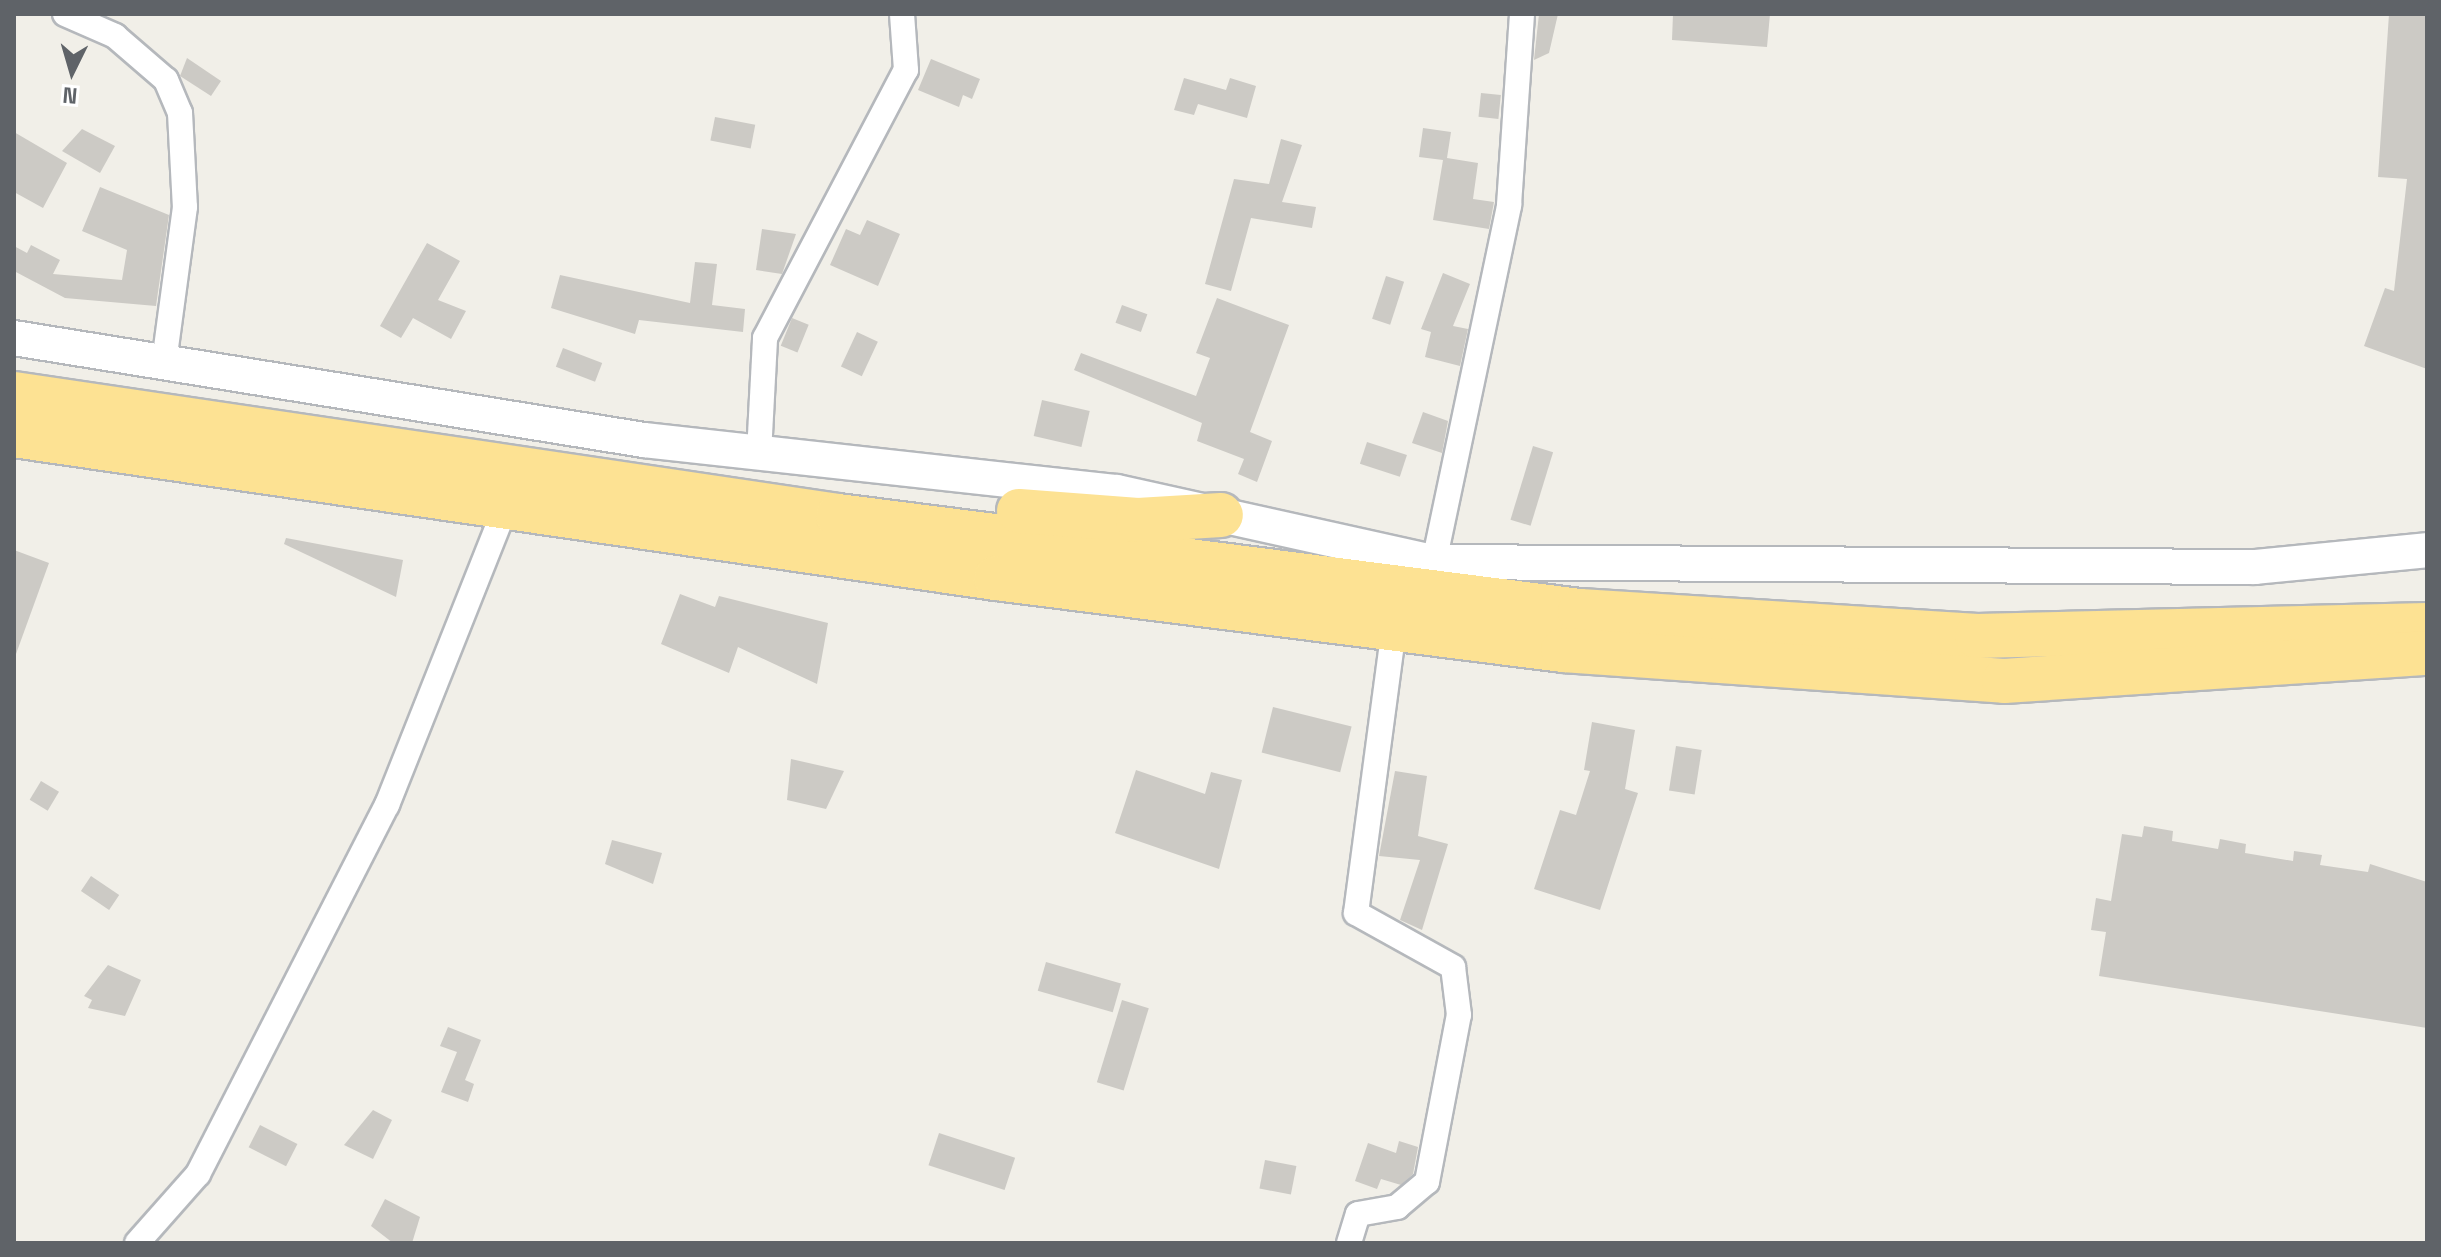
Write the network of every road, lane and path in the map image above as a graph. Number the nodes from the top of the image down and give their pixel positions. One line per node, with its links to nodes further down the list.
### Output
1 (65, 14): 5 (street)
2 (902, 14): 8 (street)
3 (1522, 14): 13 (street)
4 (14, 338): 5 (street)
5 (164, 362): 8 (street)
6 (14, 394): 11 (highway)
7 (14, 435): 9 (highway)
8 (759, 454): 10 (street)
9 (507, 504): 15 (highway); 17 (street)
10 (1221, 515): 11 (highway); 13 (street)
11 (838, 516): 14 (highway)
12 (2427, 550): 13 (street)
13 (1434, 562)
14 (2427, 625)
15 (1394, 628): 16 (highway); 18 (street)
16 (2427, 653)
17 (137, 1243)
18 (1349, 1243)

